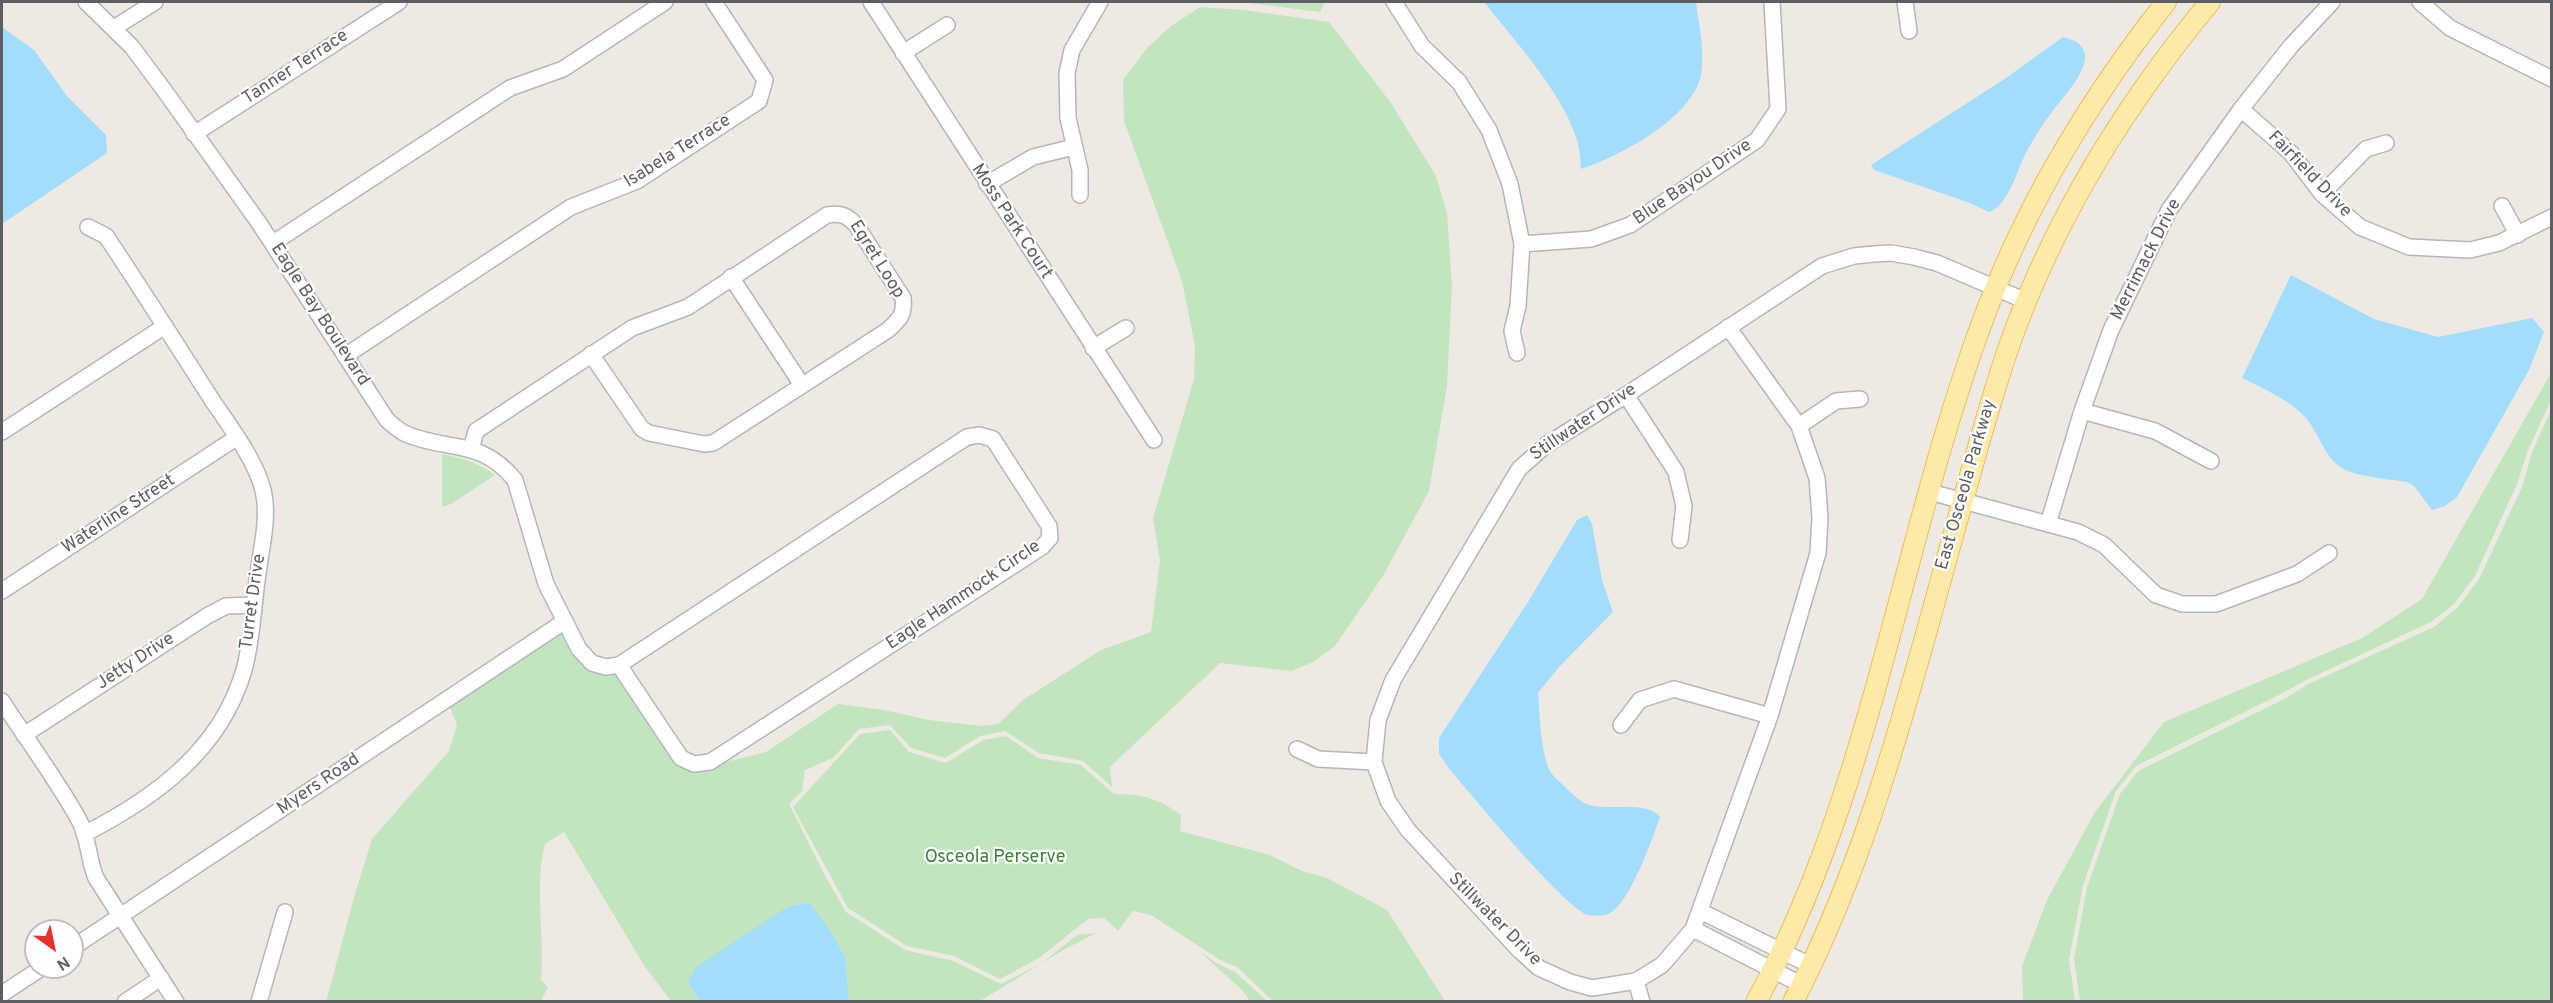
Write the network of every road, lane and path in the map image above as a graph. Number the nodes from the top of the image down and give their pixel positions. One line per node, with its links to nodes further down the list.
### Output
1 (86, 2): 16 (street, Eagle Bay Boulevard)
2 (155, 2): 16 (street)
3 (399, 2): 21 (street, Tanner Terrace)
4 (665, 2): 31 (street)
5 (714, 2): 42 (street, Isabela Terrace)
6 (871, 2): 18 (street, Moss Park Court)
7 (1100, 2): 23 (street)
8 (1394, 2): 32 (street)
9 (1772, 2): 32 (street, Blue Bayou Drive)
10 (1905, 2): 17 (street)
11 (2166, 2): 34 (main road, East Osceola Parkway)
12 (2210, 2): 35 (main road, East Osceola Parkway)
13 (2332, 2): 20 (street, Merrimack Drive)
14 (2420, 2): 19 (street)
15 (947, 25): 18 (street)
16 (114, 28): 21 (street, Eagle Bay Boulevard)
17 (1909, 31)
18 (903, 53): 24 (street, Moss Park Court)
19 (2552, 79)
20 (2241, 109): 25 (street, Fairfield Drive); 46 (street, Merrimack Drive)
21 (194, 134): 31 (street, Eagle Bay Boulevard)
22 (2386, 142): 25 (street)
23 (1074, 147): 24 (street); 26 (street)
24 (987, 184): 39 (street, Moss Park Court)
25 (2322, 194): 30 (street, Fairfield Drive)
26 (1080, 195)
27 (2502, 206): 30 (street)
28 (2552, 217): 30 (street, Fairfield Drive)
29 (88, 227): 36 (street, Turret Drive)
30 (2518, 235)
31 (273, 243): 42 (street, Eagle Bay Boulevard)
32 (1522, 244): 40 (street)
33 (731, 278): 41 (street, Egret Loop); 43 (street); 43 (street, Egret Loop)
34 (1995, 288): 35 (street, Stillwater Drive); 37 (street, Stillwater Drive); 53 (main road, East Osceola Parkway)
35 (2026, 301): 54 (main road, East Osceola Parkway)
36 (165, 326): 48 (street); 49 (street, Turret Drive)
37 (1728, 327): 44 (street, Stillwater Drive); 47 (street, Stillwater Drive)
38 (1126, 328): 39 (street)
39 (1093, 348): 50 (street, Moss Park Court)
40 (1517, 353)
41 (591, 354): 43 (street, Egret Loop); 51 (street, Egret Loop)
42 (345, 356): 51 (street, Eagle Bay Boulevard)
43 (802, 385)
44 (1626, 395): 56 (street); 67 (street, Stillwater Drive)
45 (1860, 399): 47 (street)
46 (2082, 411): 52 (street); 55 (street, Merrimack Drive)
47 (1799, 426): 63 (street, Stillwater Drive)
48 (2, 432)
49 (236, 438): 58 (street, Waterline Street); 59 (street, Turret Drive)
50 (1154, 440)
51 (471, 450): 60 (street, Eagle Bay Boulevard)
52 (2211, 461)
53 (1930, 492): 54 (street); 74 (main road, East Osceola Parkway)
54 (1962, 501): 55 (street); 75 (main road, East Osceola Parkway)
55 (2048, 524): 57 (street)
56 (1680, 540)
57 (2329, 553)
58 (2, 591)
59 (254, 605): 65 (street, Jetty Drive); 68 (street, Turret Drive)
60 (565, 621): 61 (street); 71 (street, Myers Road)
61 (619, 665): 61 (street, Eagle Hammock Circle)
62 (2, 701): 65 (street)
63 (1770, 716): 64 (street); 69 (street, Stillwater Drive)
64 (1621, 725)
65 (24, 735): 68 (street)
66 (1297, 749): 67 (street)
67 (1374, 762): 79 (street, Stillwater Drive)
68 (84, 834): 71 (street)
69 (1700, 911): 72 (street, Stillwater Drive); 74 (street)
70 (285, 912): 84 (street)
71 (120, 916): 73 (street, Myers Road); 77 (street)
72 (1693, 929): 76 (street); 79 (street, Stillwater Drive)
73 (84, 940)
74 (1782, 951): 75 (street); 76 (main road, East Osceola Parkway)
75 (1812, 966): 80 (main road, East Osceola Parkway)
76 (1773, 970): 80 (street); 86 (main road, East Osceola Parkway)
77 (161, 978): 82 (street); 83 (street)
78 (25, 979): 81 (street)
79 (1636, 981): 85 (street)
80 (1798, 993)
81 (2, 994)
82 (125, 1002)
83 (176, 1002)
84 (259, 1002)
85 (1642, 1002)
86 (1756, 1002)

